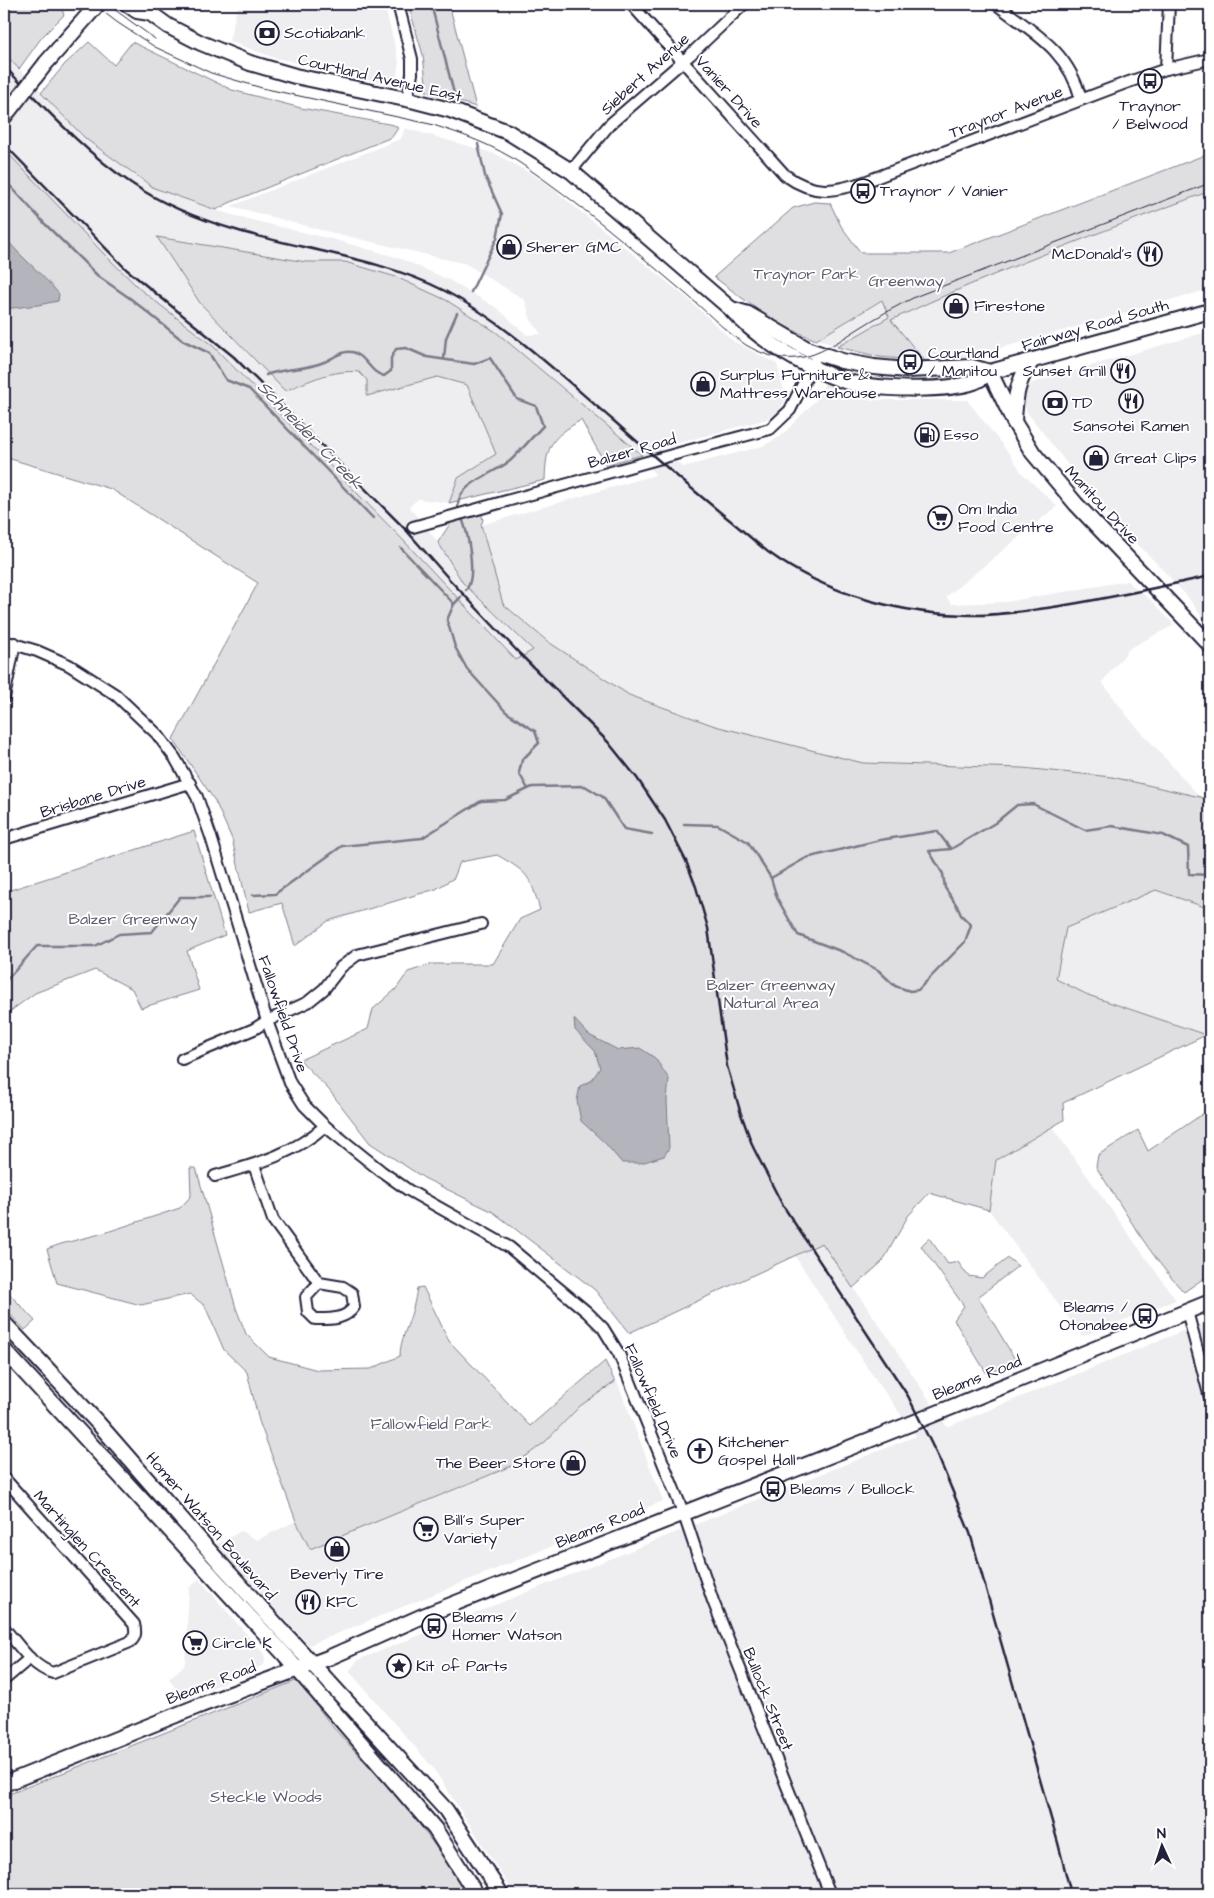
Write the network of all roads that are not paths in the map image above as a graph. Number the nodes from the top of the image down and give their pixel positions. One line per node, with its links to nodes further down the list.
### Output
1 (98, 4): 14 (main road, bridge)
2 (127, 4): 8 (main road, Courtland Avenue East)
3 (398, 4): 12 (street)
4 (631, 4): 10 (street, Vanier Drive)
5 (744, 4): 10 (street, Siebert Avenue)
6 (996, 4): 13 (street)
7 (1168, 4): 11 (street)
8 (148, 8): 12 (main road, Courtland Avenue East)
9 (1210, 59): 11 (street, Traynor Avenue)
10 (682, 62): 15 (street, Siebert Avenue); 16 (street, Vanier Drive)
11 (1166, 69): 13 (street, Traynor Avenue)
12 (407, 99): 15 (main road, Courtland Avenue East)
13 (1081, 99): 16 (street, Traynor Avenue)
14 (4, 117)
15 (571, 171): 17 (main road, Courtland Avenue East)
16 (813, 189)
17 (731, 309): 19 (main road, Courtland Avenue East); 21 (main road, Courtland Avenue East)
18 (1210, 311): 20 (main road, Fairway Road South)
19 (818, 353): 21 (street, Balzer Road); 22 (main road, Courtland Avenue East)
20 (1032, 362): 22 (main road, Fairway Road South); 23 (main road)
21 (813, 368): 22 (main road, Courtland Avenue East); 24 (street, Balzer Road)
22 (990, 372): 23 (main road, Manitou Drive)
23 (1014, 422): 27 (main road, Manitou Drive)
24 (414, 527)
25 (4, 641): 26 (street, Fallowfield Drive)
26 (15, 643): 28 (street); 29 (street, Fallowfield Drive)
27 (1210, 646)
28 (4, 698)
29 (190, 783): 30 (street, Brisbane Drive); 32 (street, Fallowfield Drive)
30 (4, 839)
31 (481, 924): 32 (street)
32 (267, 1021): 33 (street); 34 (street, Fallowfield Drive)
33 (182, 1059)
34 (325, 1126): 35 (street); 44 (street, Fallowfield Drive)
35 (254, 1165): 36 (street); 37 (street)
36 (215, 1176)
37 (319, 1283): 37 (street)
38 (1210, 1302): 39 (main road, Bleams Road)
39 (1187, 1311): 42 (street); 44 (main road, Bleams Road)
40 (4, 1323): 47 (main road, Homer Watson Boulevard)
41 (4, 1350): 48 (main road, Homer Watson Boulevard)
42 (1210, 1398)
43 (4, 1478): 46 (street, Martinglen Crescent)
44 (683, 1512): 47 (main road, Bleams Road); 53 (street, Bullock Street)
45 (4, 1628): 46 (street, Martinglen Crescent)
46 (30, 1658): 49 (street)
47 (312, 1664): 48 (main road, Bleams Road); 52 (main road, Homer Watson Boulevard)
48 (297, 1669): 50 (main road, Bleams Road); 51 (main road, Homer Watson Boulevard)
49 (4, 1680)
50 (4, 1784)
51 (476, 1894)
52 (501, 1894)
53 (830, 1894)

